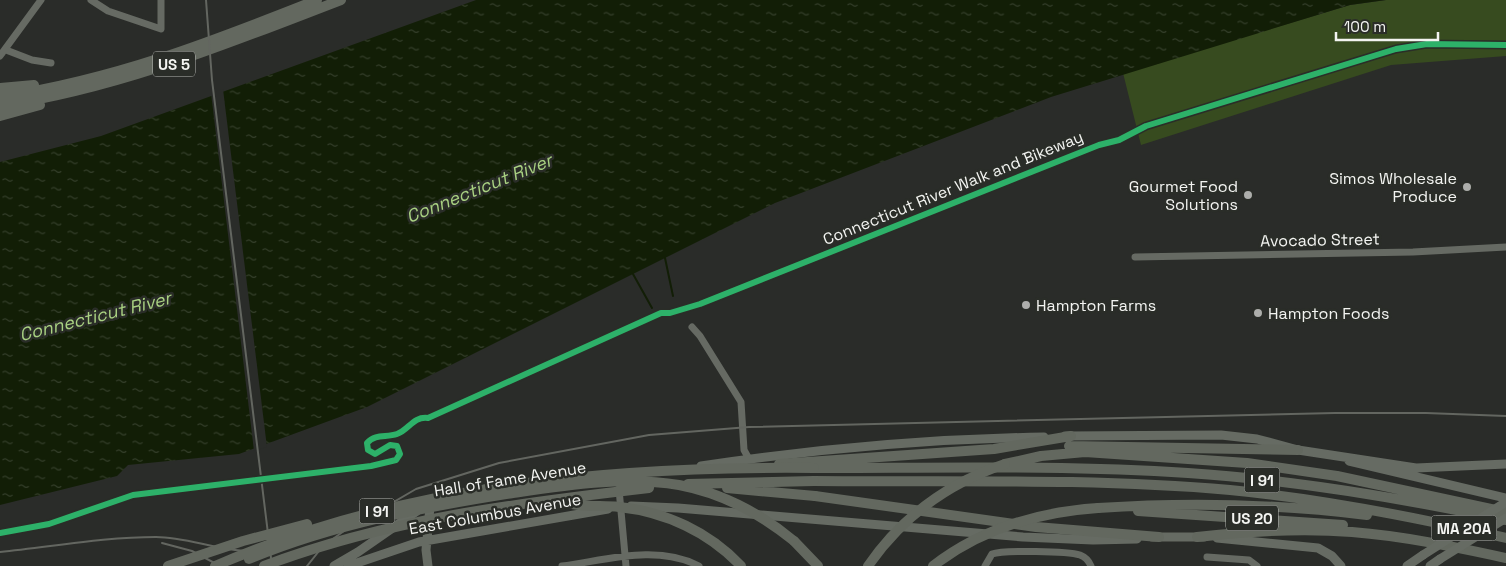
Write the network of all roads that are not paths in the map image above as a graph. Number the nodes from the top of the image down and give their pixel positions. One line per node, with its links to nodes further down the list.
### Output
1 (41, 0): 6 (street)
2 (91, 0): 3 (street)
3 (161, 0)
4 (317, 0): 9 (highway, US 5)
5 (341, 0): 9 (highway, US 5)
6 (6, 50): 7 (street); 8 (street)
7 (0, 56)
8 (51, 63)
9 (82, 85): 10 (highway); 11 (highway, US 5); 12 (highway, US 5); 13 (highway)
10 (0, 88)
11 (0, 97)
12 (0, 106)
13 (0, 116)
14 (1506, 247): 15 (street, Avocado Street)
15 (1135, 257)
16 (692, 327): 21 (street)
17 (1071, 436): 19 (main road, Hall of Fame Avenue); 21 (main road, Hall of Fame Avenue); 23 (highway)
18 (1122, 450): 19 (highway); 34 (highway); 59 (highway, bridge)
19 (1298, 450): 20 (main road, Hall of Fame Avenue)
20 (1328, 455): 22 (main road); 27 (main road)
21 (746, 463): 23 (highway, I 91, bridge); 24 (main road, Hall of Fame Avenue); 35 (highway, I 91, bridge)
22 (1506, 464)
23 (814, 465): 36 (highway, I 91)
24 (617, 478): 25 (main road, Hall of Fame Avenue); 31 (street)
25 (582, 483): 30 (main road, Hall of Fame Avenue); 33 (main road)
26 (640, 488): 28 (highway, I 91, bridge); 37 (highway, I 91, bridge); 38 (highway, bridge)
27 (1506, 498)
28 (555, 499): 50 (highway, I 91, bridge); 57 (highway, bridge)
29 (1506, 502): 64 (main road, MA 20A, bridge)
30 (430, 507): 42 (main road); 51 (main road, Hall of Fame Avenue)
31 (621, 507): 33 (main road, East Columbus Avenue); 38 (main road, East Columbus Avenue); 43 (street)
32 (1100, 508): 37 (highway); 40 (highway, US 20); 60 (highway, US 20, bridge)
33 (589, 512): 42 (main road, East Columbus Avenue)
34 (1506, 512)
35 (352, 517): 47 (highway, bridge); 48 (highway, I 91, bridge)
36 (1506, 519): 65 (main road, bridge)
37 (1428, 522): 41 (highway, I 91)
38 (1159, 536): 39 (main road, East Columbus Avenue)
39 (1197, 537): 40 (highway); 63 (main road, East Columbus Avenue)
40 (1400, 538): 45 (highway, US 20)
41 (1506, 538)
42 (428, 541): 52 (main road, East Columbus Avenue); 53 (main road)
43 (625, 557): 54 (street); 55 (street); 56 (street)
44 (1208, 557): 62 (street)
45 (1502, 558)
46 (986, 563): 61 (street)
47 (168, 566)
48 (215, 566)
49 (231, 566): 58 (highway, bridge)
50 (264, 566)
51 (334, 566)
52 (348, 566)
53 (428, 566)
54 (562, 566)
55 (626, 566)
56 (699, 566)
57 (742, 566)
58 (818, 566)
59 (868, 566)
60 (933, 566)
61 (1091, 566)
62 (1257, 566)
63 (1340, 566)
64 (1407, 566)
65 (1430, 566)

